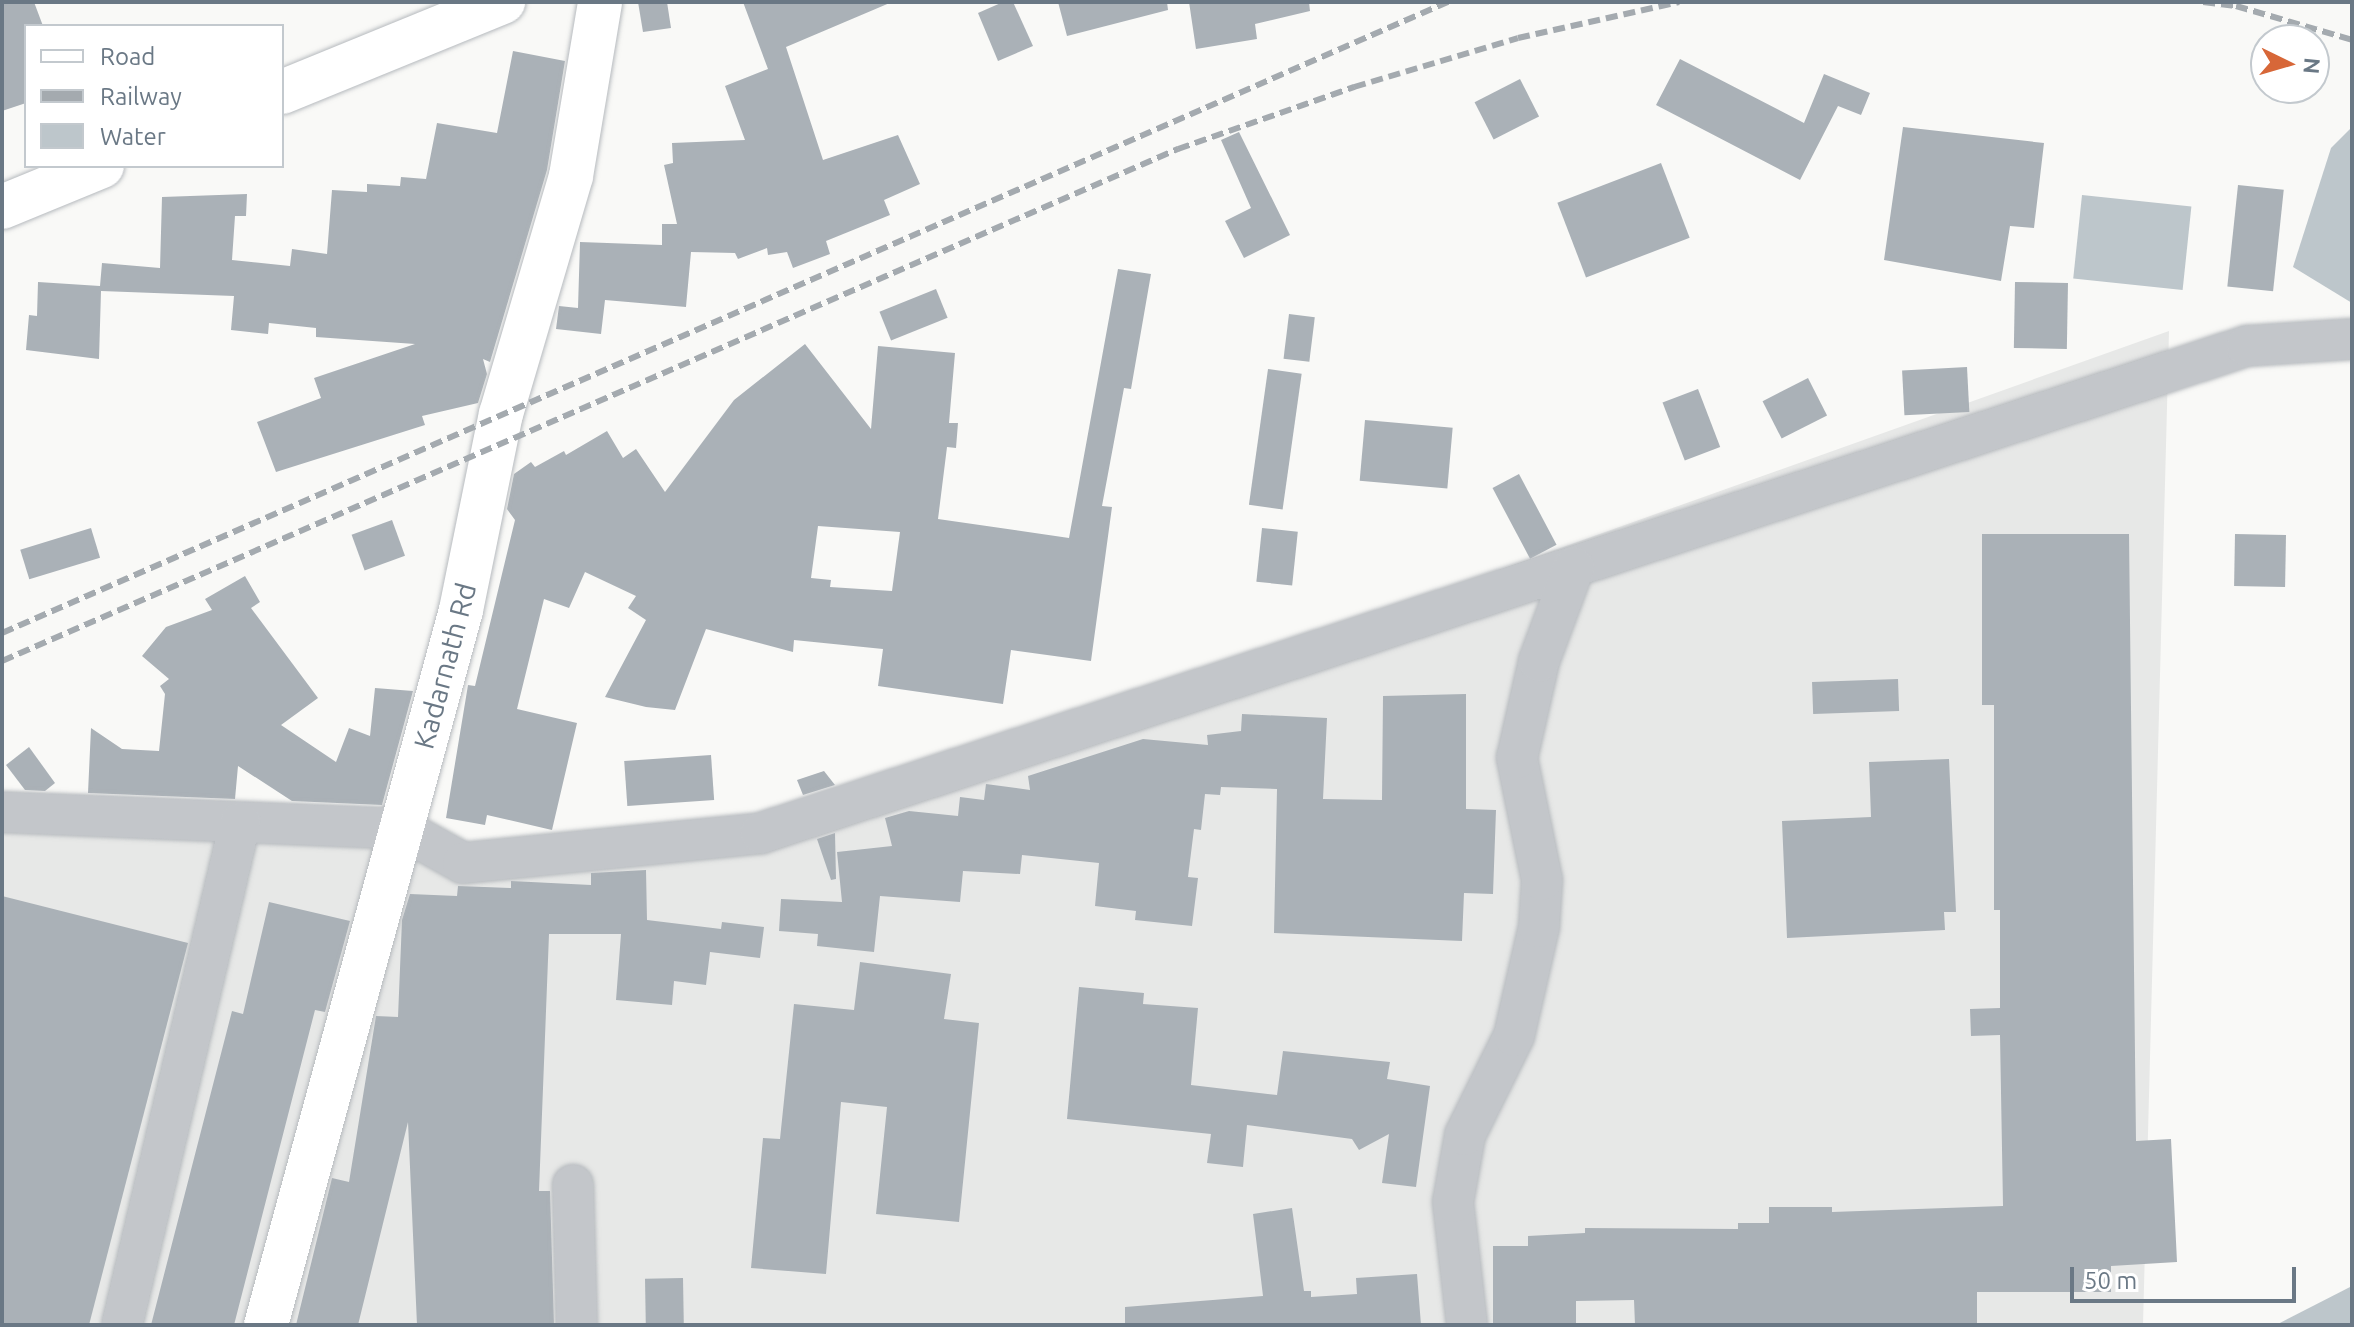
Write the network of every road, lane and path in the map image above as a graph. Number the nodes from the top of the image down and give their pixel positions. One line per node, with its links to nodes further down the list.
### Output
1 (424, 2): 4 (main road)
2 (503, 2): 5 (main road)
3 (600, 2): 14 (main road, Kadarnath Rd)
4 (284, 60)
5 (284, 91)
6 (26, 168): 8 (main road)
7 (97, 168): 9 (main road)
8 (2, 178)
9 (2, 207)
10 (2352, 339): 11 (street)
11 (1574, 567): 14 (street); 19 (street)
12 (2, 812): 13 (street)
13 (240, 823): 14 (street); 16 (street)
14 (402, 829): 17 (main road, Kadarnath Rd)
15 (573, 1185): 18 (street)
16 (122, 1325)
17 (266, 1325)
18 (577, 1325)
19 (1467, 1325)

